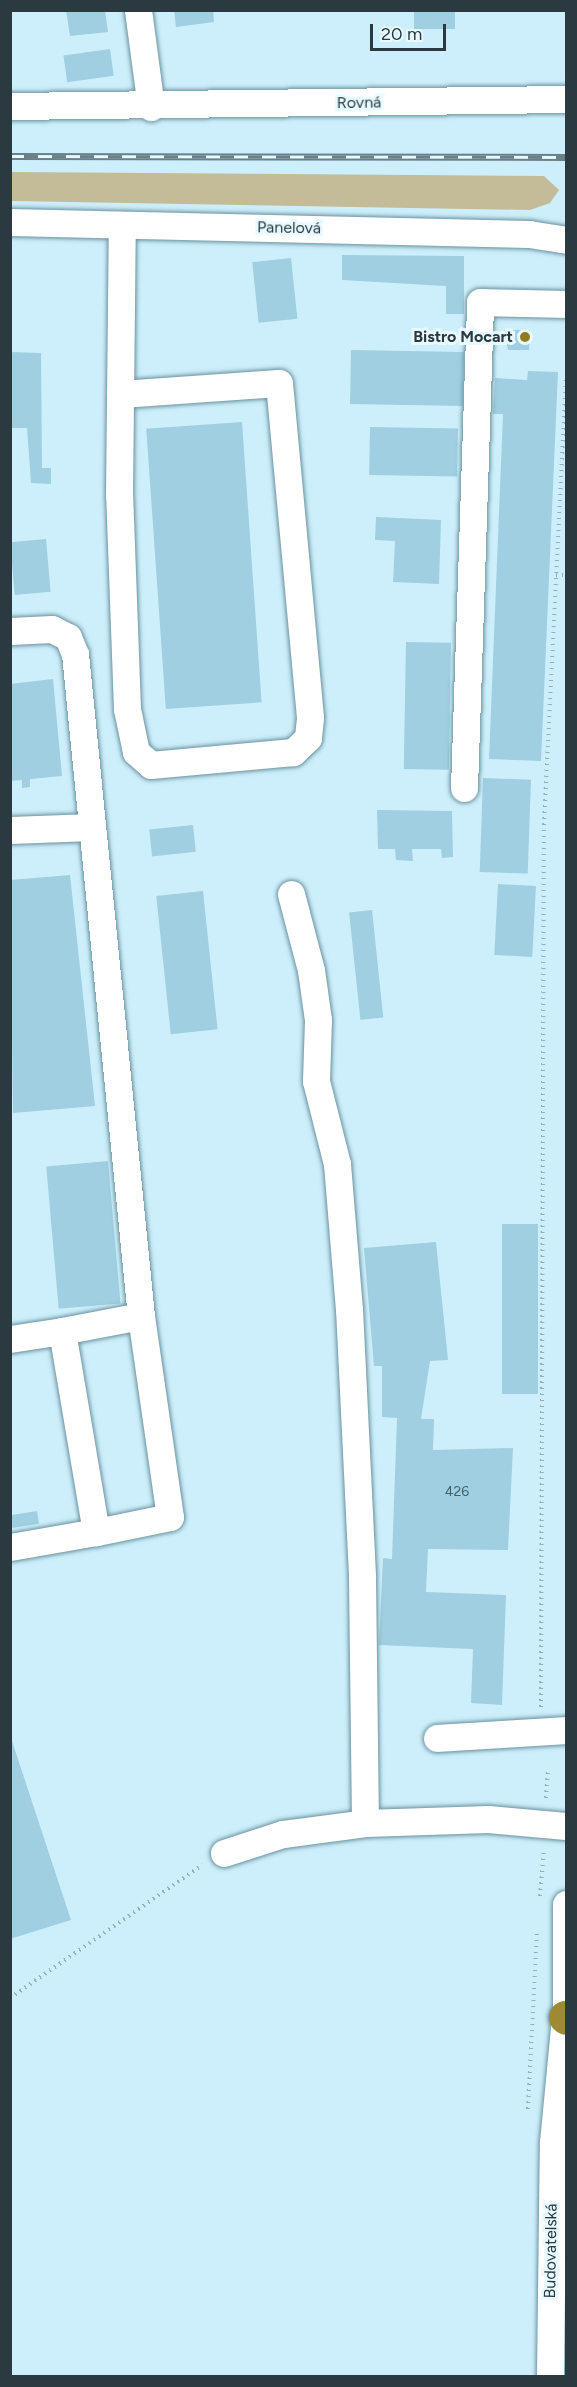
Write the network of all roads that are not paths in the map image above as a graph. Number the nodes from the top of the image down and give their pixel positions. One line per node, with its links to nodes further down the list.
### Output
1 (138, 10): 4 (street)
2 (567, 99): 4 (street, Rovná)
3 (10, 106): 4 (street, Rovná)
4 (151, 107)
5 (10, 222): 6 (street, Panelová)
6 (122, 225): 7 (street, Panelová); 9 (street)
7 (567, 240)
8 (567, 304): 11 (street)
9 (120, 394): 9 (street)
10 (10, 631): 12 (street)
11 (464, 788)
12 (92, 826): 13 (street); 15 (street)
13 (10, 830)
14 (291, 894): 22 (street)
15 (141, 1316): 16 (street); 18 (street)
16 (62, 1330): 17 (street); 18 (street)
17 (10, 1339)
18 (96, 1532): 19 (street)
19 (10, 1547)
20 (567, 1730): 21 (street)
21 (437, 1738)
22 (365, 1823): 23 (street); 24 (street)
23 (567, 1826)
24 (224, 1853)
25 (567, 1904): 26 (street, Budovatelská)
26 (566, 2023): 27 (street, Budovatelská)
27 (550, 2376)

